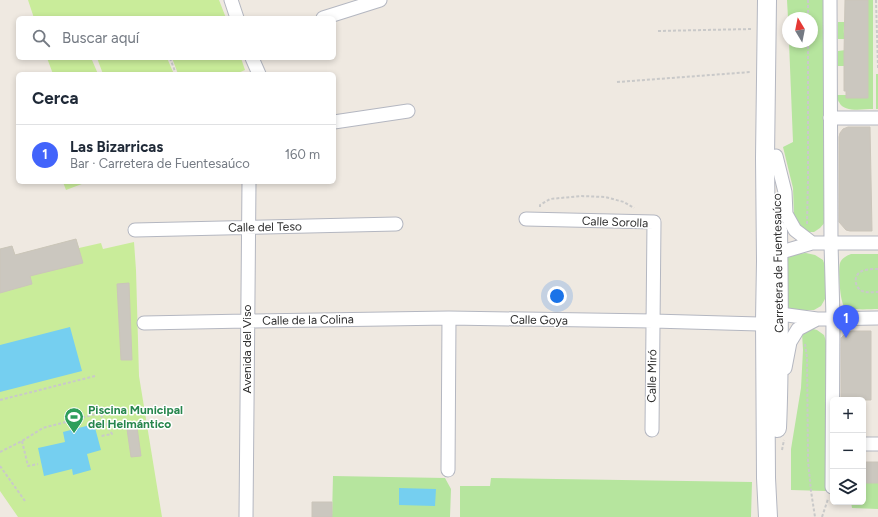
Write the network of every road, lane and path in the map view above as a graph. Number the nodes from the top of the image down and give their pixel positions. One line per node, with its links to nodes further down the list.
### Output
1 (230, 0): 9 (street)
2 (380, 0): 10 (street)
3 (808, 0): 8 (path)
4 (830, 0): 22 (street)
5 (876, 0): 7 (path)
6 (767, 4): 12 (main road, Carretera de Fuentesaúco); 25 (main road, Carretera de Fuentesaúco)
7 (877, 5): 16 (path)
8 (808, 12)
9 (236, 16)
10 (329, 16)
11 (658, 31): 12 (path)
12 (767, 31): 17 (main road, Carretera de Fuentesaúco)
13 (808, 48): 32 (path)
14 (171, 60): 18 (path)
15 (253, 60): 19 (street)
16 (878, 68)
17 (766, 71): 20 (path); 35 (main road, Carretera de Fuentesaúco)
18 (175, 72)
19 (258, 72)
20 (617, 82)
21 (408, 111): 24 (street)
22 (830, 118): 23 (street); 33 (street)
23 (878, 118)
24 (336, 122)
25 (776, 156): 32 (street); 35 (main road, Carretera de Fuentesaúco)
26 (249, 184): 30 (street, Avenida del Viso)
27 (532, 220): 28 (street, Calle Sorolla); 28 (path)
28 (644, 222): 44 (street, Calle Sorolla)
29 (396, 224): 30 (street, Calle del Teso)
30 (248, 228): 31 (street, Calle del Teso); 43 (street, Avenida del Viso)
31 (135, 230)
32 (809, 241): 33 (street); 35 (street)
33 (831, 243): 34 (street); 40 (street)
34 (878, 243)
35 (772, 257): 39 (main road)
36 (878, 269): 37 (path)
37 (878, 292)
38 (448, 318): 43 (street, Calle de la Colina); 44 (street, Calle Goya); 59 (street)
39 (772, 318): 42 (street, Calle Goya); 44 (street, Calle Goya); 49 (main road, Carretera de Fuentesaúco); 63 (main road, Carretera de Fuentesaúco)
40 (833, 318): 41 (street); 42 (street); 51 (street)
41 (878, 318)
42 (817, 319): 46 (street)
43 (247, 321): 45 (street, Calle de la Colina); 62 (street, Avenida del Viso)
44 (653, 321): 50 (street, Calle Miró)
45 (144, 323)
46 (802, 327): 49 (street); 65 (path)
47 (95, 376): 48 (path)
48 (0, 400)
49 (778, 402): 64 (main road, Carretera de Fuentesaúco)
50 (652, 430)
51 (833, 433)
52 (101, 436): 53 (path)
53 (22, 442): 56 (path); 57 (path)
54 (866, 444): 55 (street)
55 (878, 444)
56 (0, 452)
57 (38, 464)
58 (0, 466): 61 (path)
59 (448, 470)
60 (830, 493): 66 (path)
61 (25, 501)
62 (246, 517)
63 (768, 517)
64 (772, 517)
65 (815, 517)
66 (822, 517)

